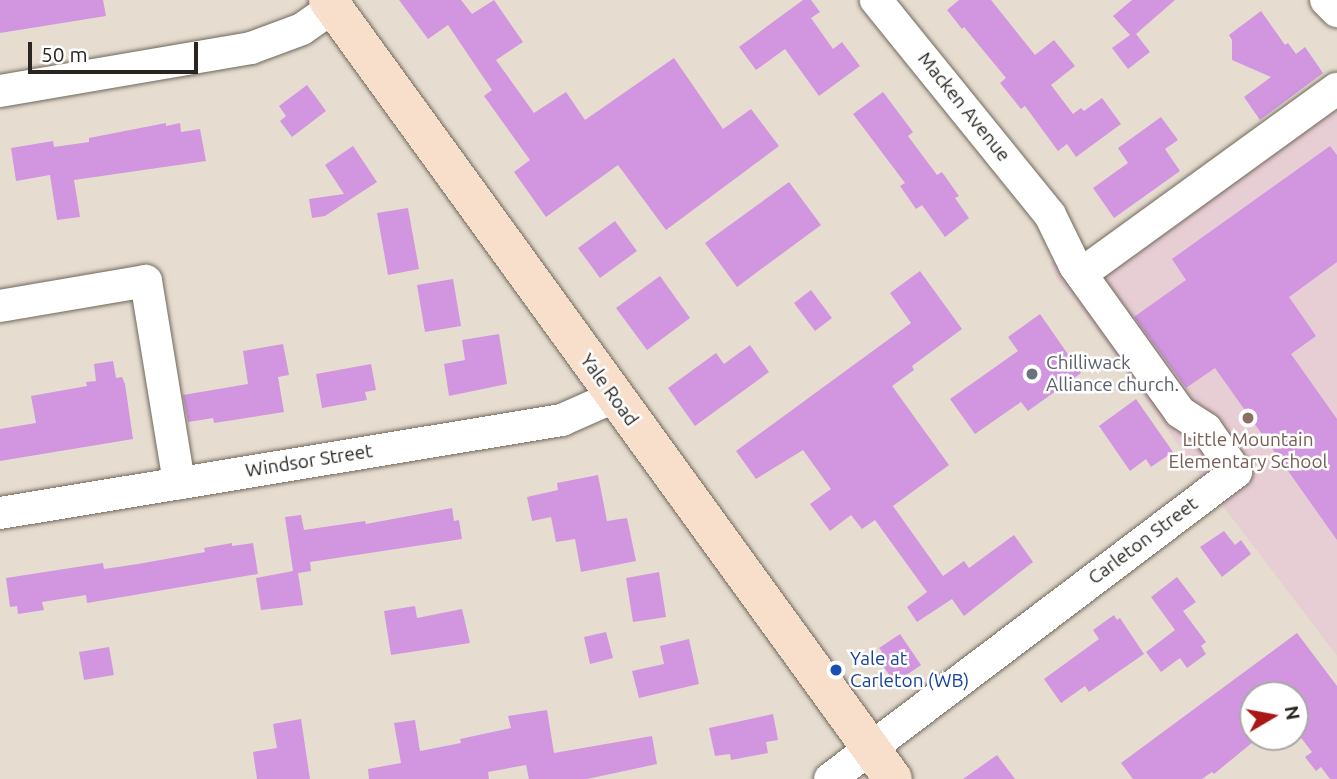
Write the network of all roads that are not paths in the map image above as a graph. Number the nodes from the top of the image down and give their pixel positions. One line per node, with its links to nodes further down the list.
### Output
1 (876, 0): 7 (street, Macken Avenue)
2 (1326, 0): 4 (street)
3 (330, 4): 6 (street); 10 (main road, Yale Road)
4 (1337, 11)
5 (1337, 89): 8 (street)
6 (0, 91)
7 (1051, 215): 8 (street, Carleton Street)
8 (1081, 274): 13 (street, Carleton Street)
9 (0, 306): 11 (street)
10 (614, 397): 11 (street, Windsor Street); 13 (main road, Yale Road)
11 (179, 483): 12 (street, Windsor Street)
12 (0, 513)
13 (882, 764): 14 (street, Carleton Street)
14 (830, 779)

